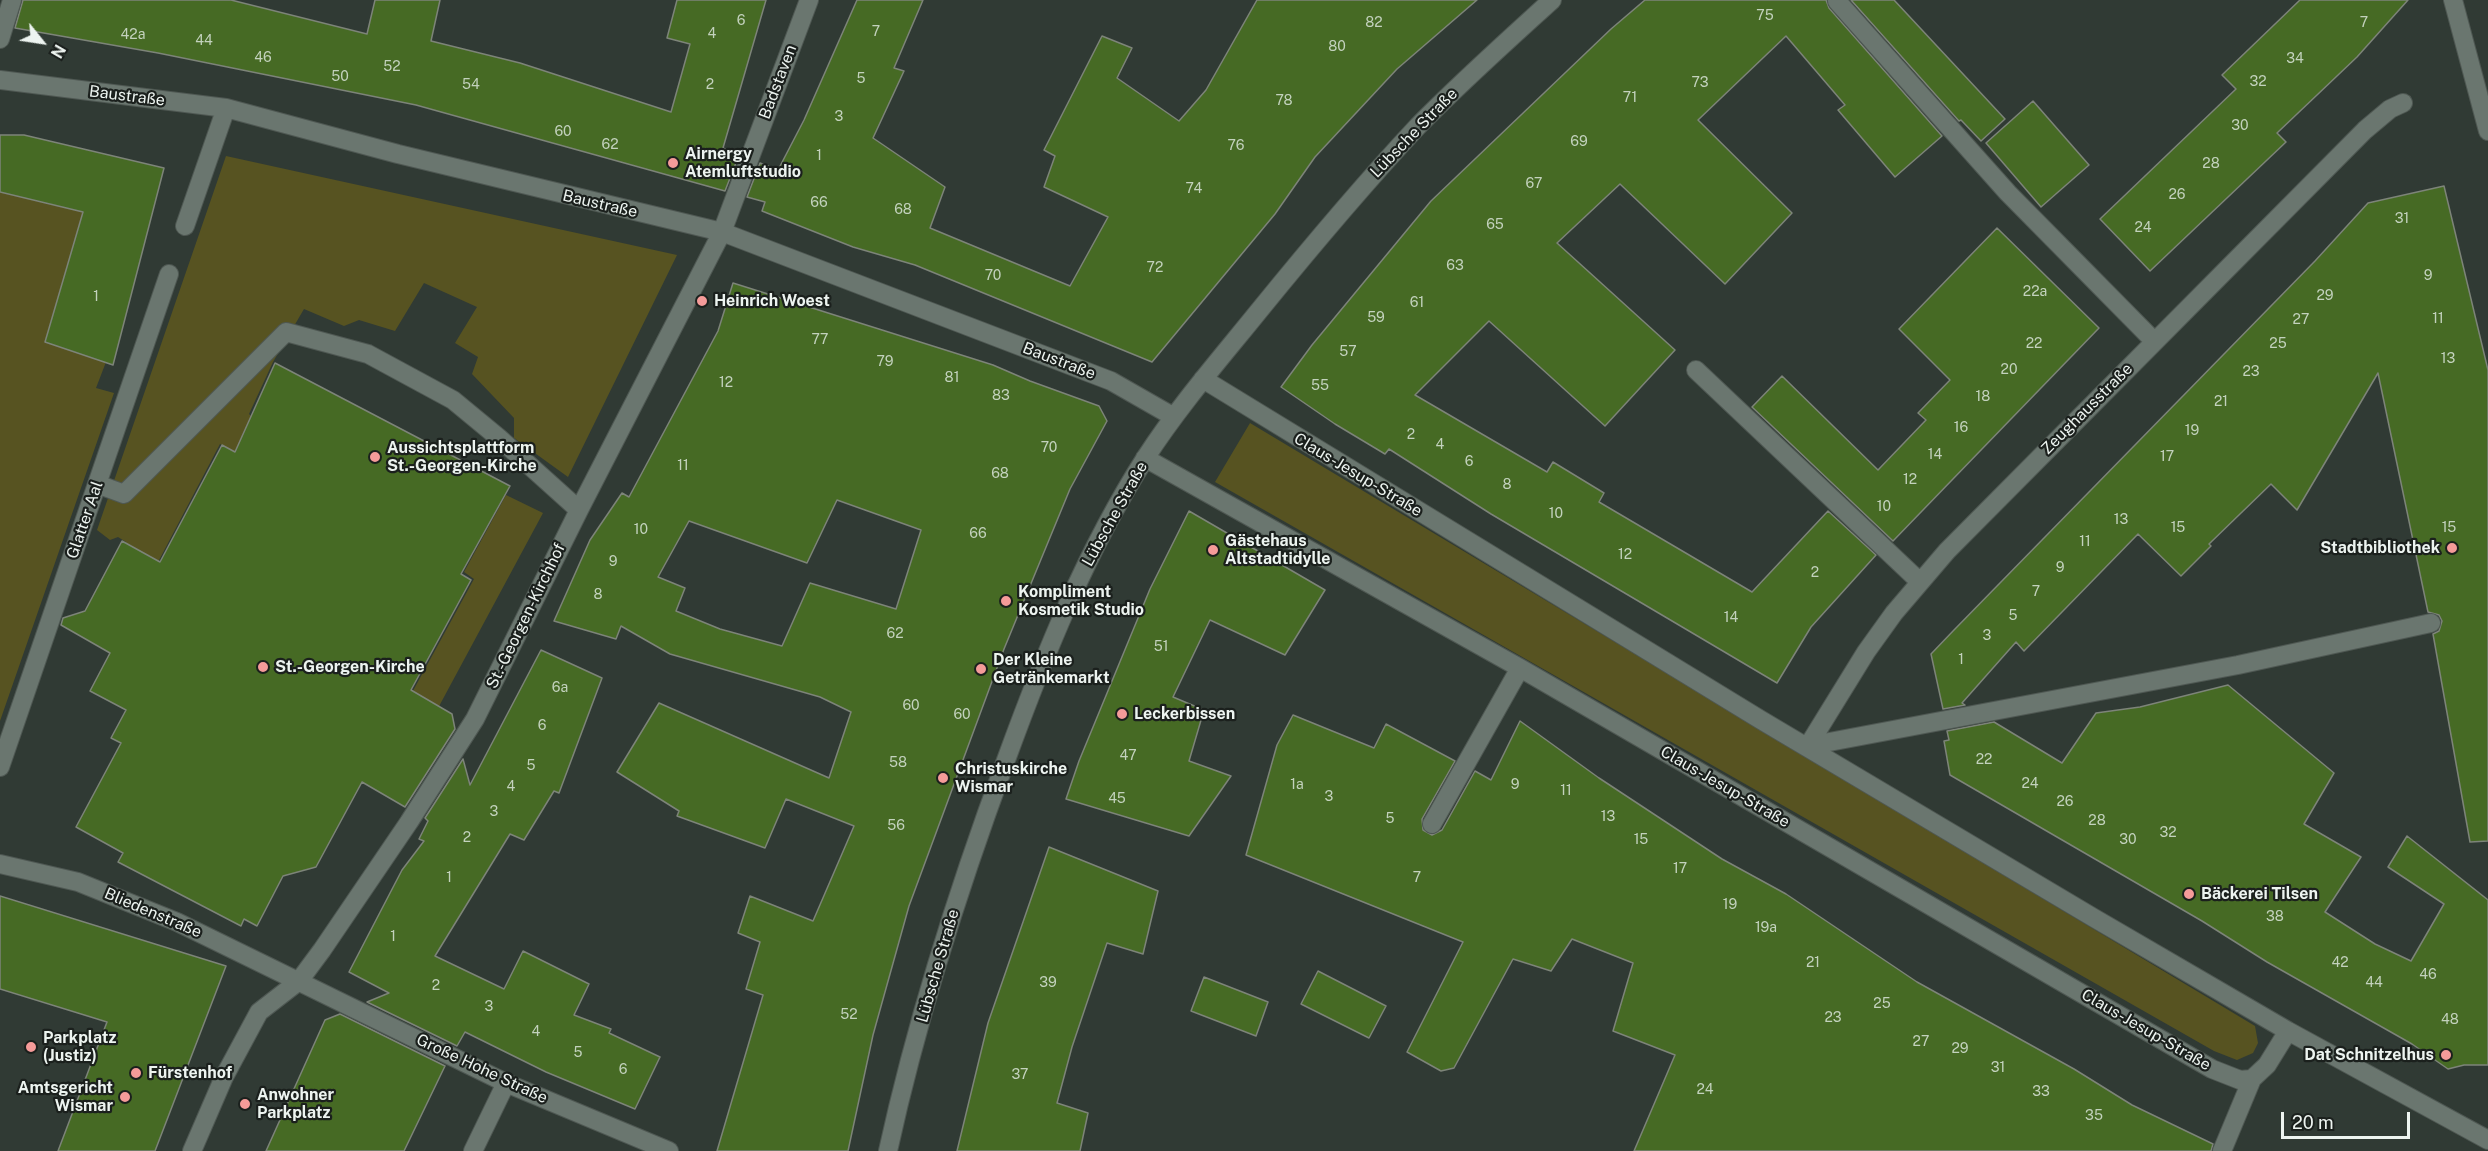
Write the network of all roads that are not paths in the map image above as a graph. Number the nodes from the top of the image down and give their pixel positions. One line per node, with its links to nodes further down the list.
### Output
1 (12, 0): 6 (street)
2 (810, 0): 12 (street, Badstaven)
3 (1552, 0): 16 (street, Lübsche Straße)
4 (2453, 0): 10 (street)
5 (1837, 1): 14 (street)
6 (0, 39)
7 (0, 80): 9 (street, Baustraße)
8 (2403, 103): 14 (street, Zeughausstraße)
9 (226, 108): 11 (street); 12 (street, Baustraße)
10 (2488, 131)
11 (185, 226)
12 (722, 232): 17 (street, Baustraße); 20 (street, St.-Georgen-Kirchhof)
13 (169, 274): 19 (street, Glatter Aal)
14 (2154, 342): 21 (street, Zeughausstraße)
15 (1696, 370): 21 (street)
16 (1203, 380): 17 (street, Lübsche Straße); 24 (street, Claus-Jesup-Straße)
17 (1174, 417): 18 (street, Lübsche Straße)
18 (1145, 458): 23 (street, Claus-Jesup-Straße); 36 (street, Lübsche Straße)
19 (97, 484): 20 (street); 25 (street, Glatter Aal)
20 (579, 510): 28 (street, St.-Georgen-Kirchhof)
21 (1919, 581): 24 (street, Zeughausstraße)
22 (2431, 623): 24 (street)
23 (1520, 668): 26 (street); 30 (street, Claus-Jesup-Straße)
24 (1808, 746): 29 (street, Claus-Jesup-Straße)
25 (0, 767)
26 (1432, 824)
27 (0, 864): 28 (street, Bliedenstraße)
28 (299, 981): 31 (street, Große Hohe Straße); 33 (street, St.-Georgen-Kirchhof)
29 (2288, 1030): 30 (street); 32 (street, Claus-Jesup-Straße)
30 (2252, 1079): 37 (street)
31 (506, 1083): 34 (street); 35 (street, Große Hohe Straße)
32 (2488, 1140)
33 (192, 1151)
34 (473, 1151)
35 (669, 1151)
36 (888, 1151)
37 (2222, 1151)

